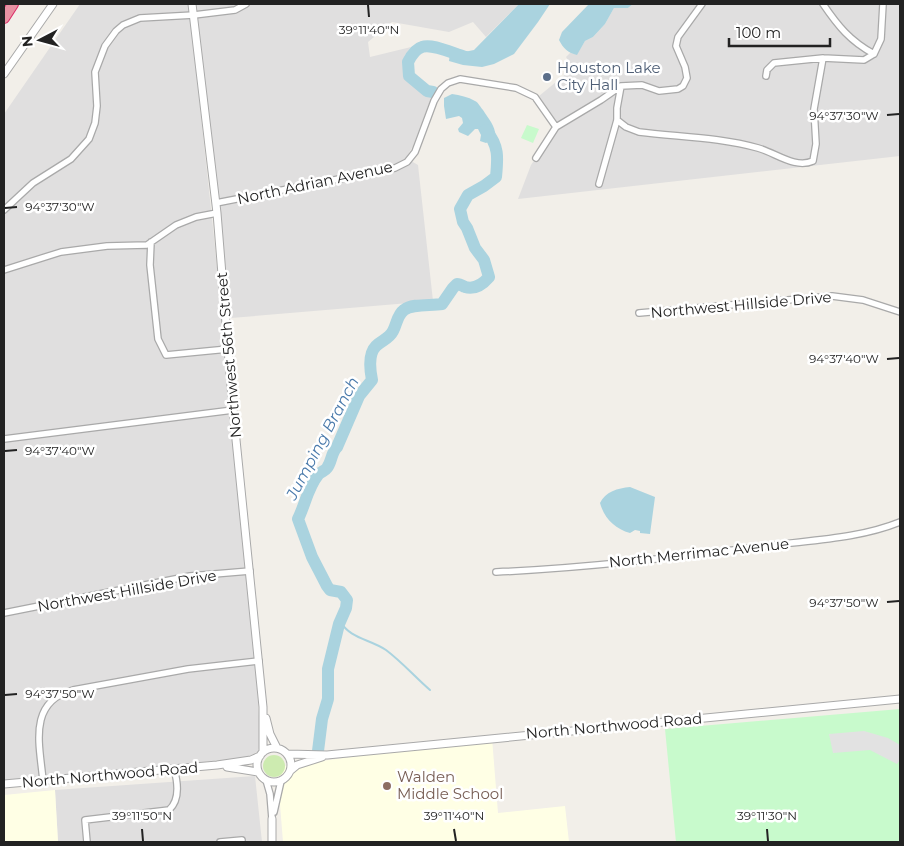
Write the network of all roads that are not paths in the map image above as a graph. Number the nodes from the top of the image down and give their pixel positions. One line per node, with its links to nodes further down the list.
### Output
1 (13, 4): 9 (highway)
2 (53, 4): 12 (street)
3 (192, 4): 8 (street, Northwest 56th Street)
4 (246, 4): 8 (street)
5 (702, 4): 14 (street)
6 (823, 4): 10 (street)
7 (883, 4): 10 (street)
8 (194, 15): 19 (street, Northwest 56th Street); 20 (street)
9 (4, 18)
10 (874, 54): 11 (street)
11 (823, 58): 13 (street); 15 (street)
12 (4, 74)
13 (766, 76)
14 (621, 86): 15 (street); 16 (street)
15 (617, 120): 18 (street)
16 (556, 127): 17 (street); 19 (street, North Adrian Avenue)
17 (536, 158)
18 (599, 184)
19 (216, 203): 21 (street, Northwest 56th Street)
20 (4, 210)
21 (218, 213): 22 (street, North Adrian Avenue); 26 (street, Northwest 56th Street)
22 (151, 242): 23 (street, North Adrian Avenue); 26 (street)
23 (4, 270)
24 (900, 312): 25 (street, Northwest Hillside Drive)
25 (639, 313)
26 (228, 349): 27 (street, Northwest 56th Street)
27 (233, 410): 28 (street); 30 (street, Northwest 56th Street)
28 (4, 439)
29 (900, 522): 31 (street, North Merrimac Avenue)
30 (250, 571): 32 (street, Northwest Hillside Drive); 33 (street, Northwest 56th Street)
31 (496, 572)
32 (4, 613)
33 (259, 661): 35 (street, Northwest 56th Street); 45 (street)
34 (900, 699): 39 (street, North Northwood Road)
35 (263, 707): 36 (street, Northwest 56th Street); 37 (street, Northwest 56th Street)
36 (277, 748): 37 (street); 38 (street)
37 (261, 754): 40 (street, North Northwood Road); 43 (street)
38 (288, 754): 39 (street, North Northwood Road); 42 (street)
39 (327, 755): 42 (street, North Northwood Road)
40 (216, 765): 41 (street, North Northwood Road); 43 (street, North Northwood Road)
41 (174, 769): 45 (street, North Northwood Road); 50 (street)
42 (291, 771): 46 (street)
43 (258, 772): 44 (street)
44 (266, 780): 46 (street); 48 (street)
45 (43, 781): 47 (street, North Northwood Road)
46 (281, 781): 48 (street)
47 (4, 784)
48 (272, 819): 52 (street)
49 (242, 840): 51 (street)
50 (87, 842)
51 (220, 842)
52 (272, 842)

